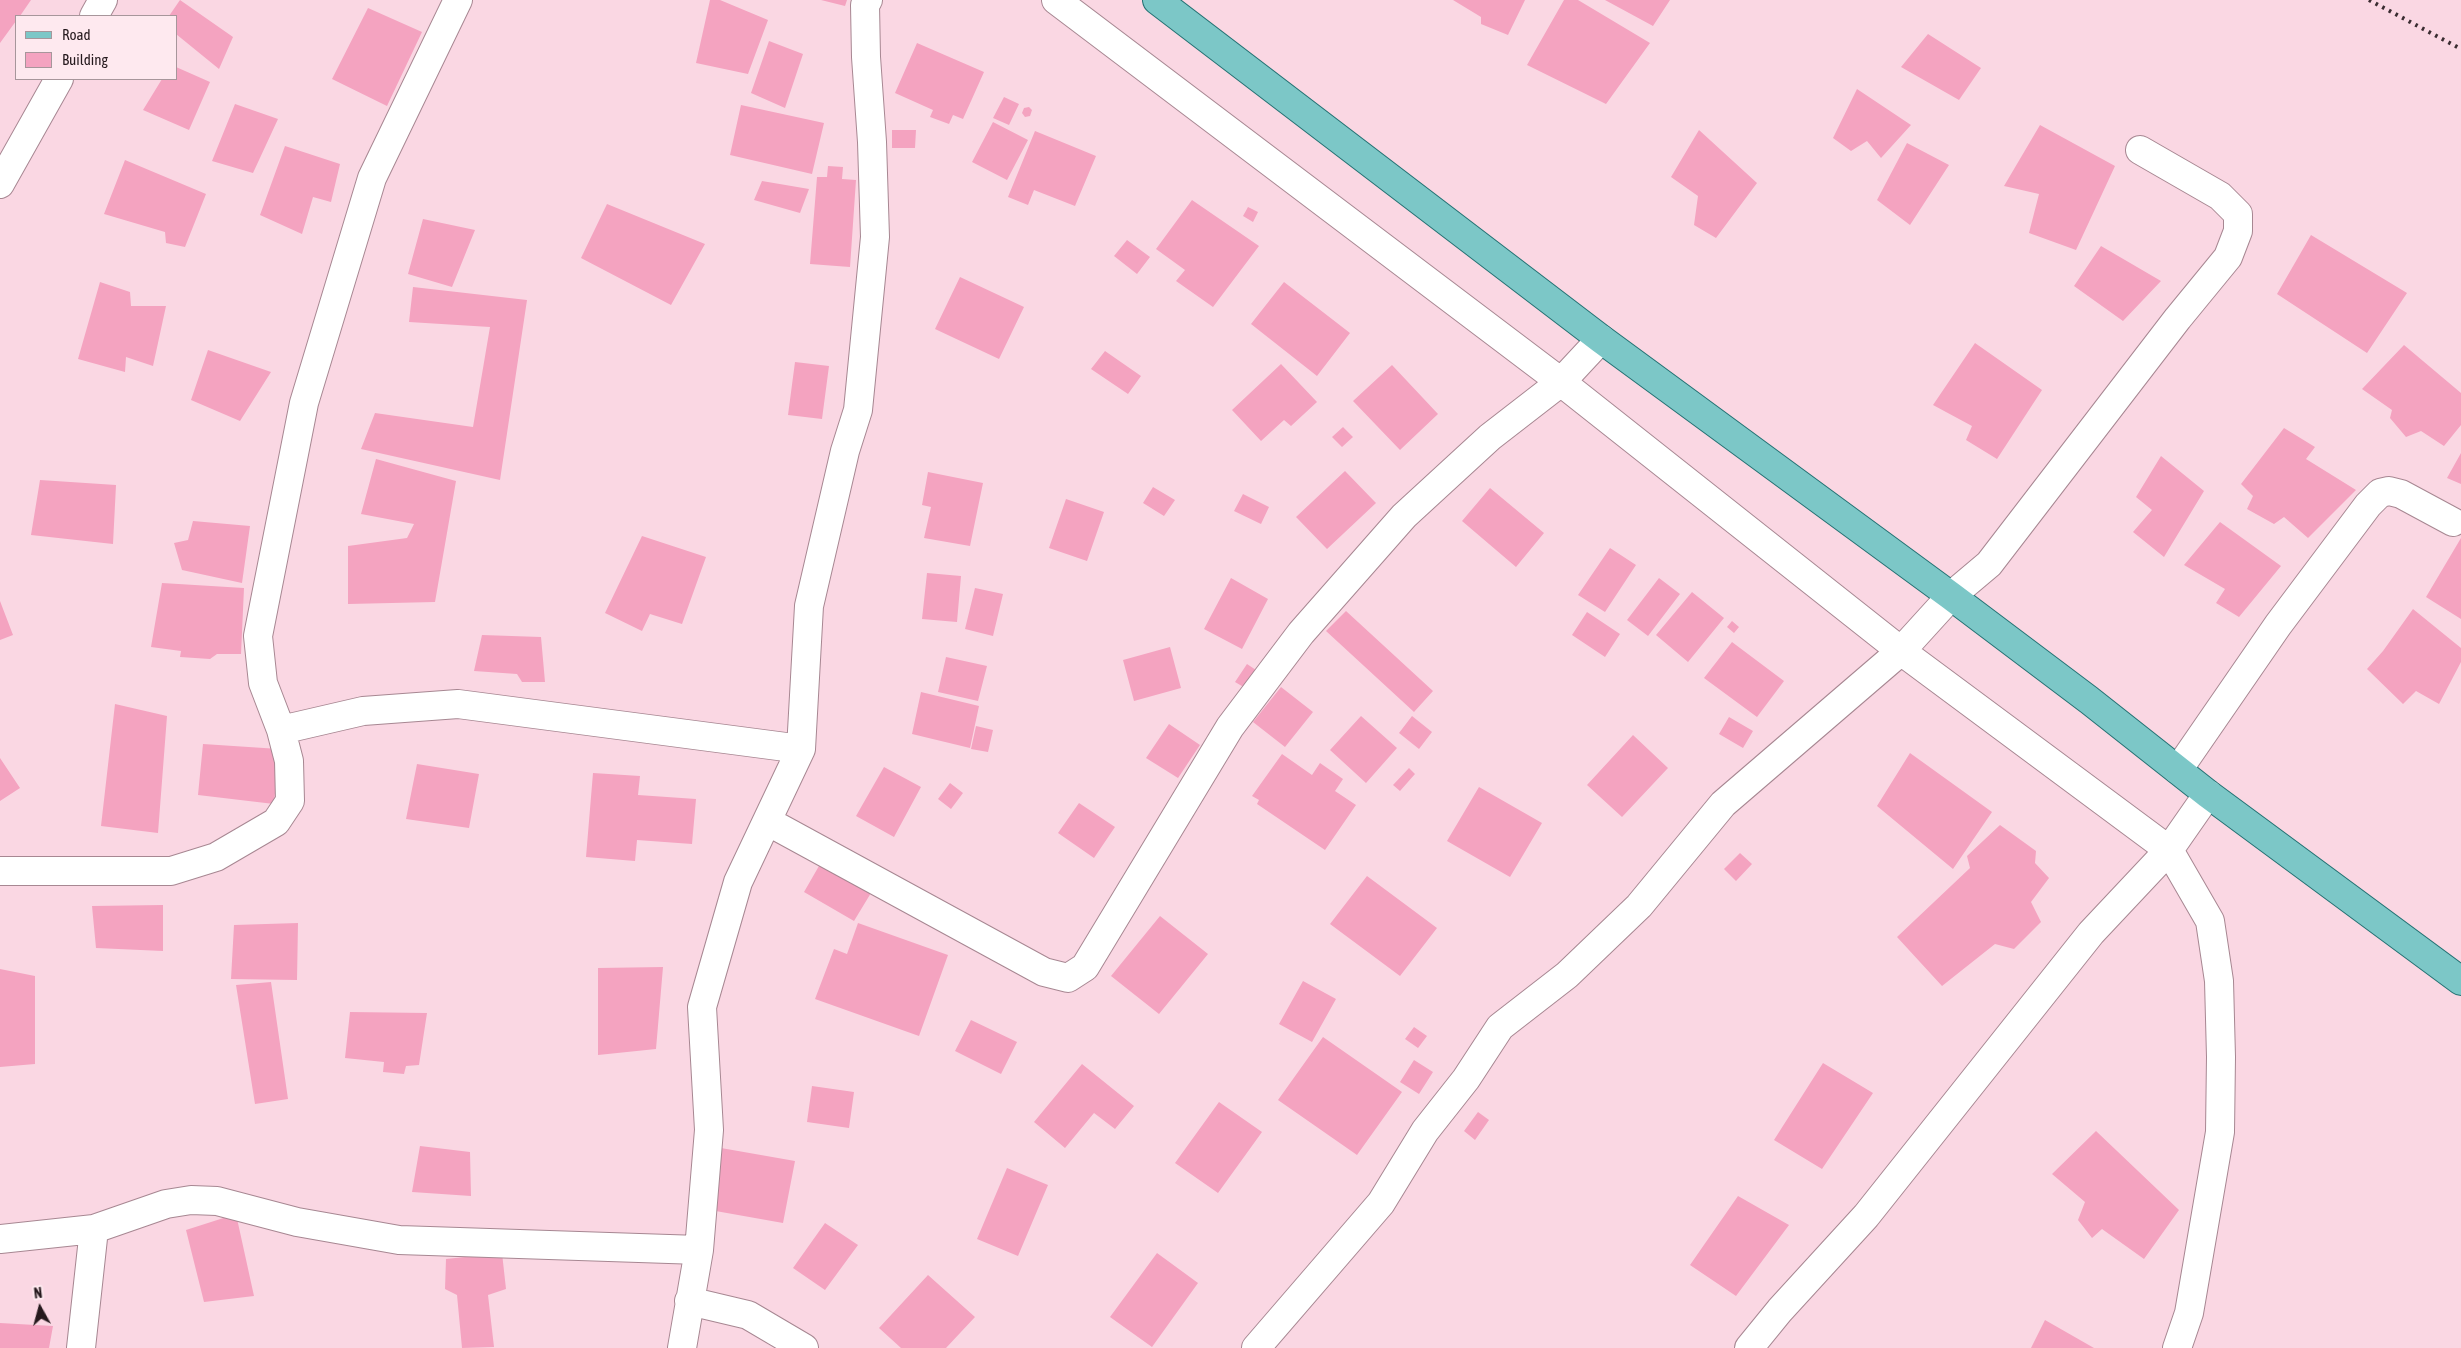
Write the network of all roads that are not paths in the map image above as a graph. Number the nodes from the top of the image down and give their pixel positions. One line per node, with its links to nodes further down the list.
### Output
1 (103, 0): 6 (street)
2 (458, 0): 15 (street)
3 (868, 0): 16 (street)
4 (1056, 0): 11 (street)
5 (1157, 0): 10 (main road)
6 (95, 15)
7 (58, 80): 9 (street)
8 (2140, 150): 13 (street)
9 (0, 184)
10 (1601, 339): 11 (street); 13 (main road)
11 (1561, 382): 14 (street); 19 (street)
12 (2453, 522): 17 (street)
13 (1951, 596): 14 (street); 17 (main road)
14 (1901, 652): 20 (street); 30 (street)
15 (281, 730): 16 (street); 21 (street)
16 (801, 749): 19 (street)
17 (2178, 770): 18 (main road)
18 (2208, 794): 20 (street); 22 (main road)
19 (767, 821): 25 (street)
20 (2169, 850): 31 (street); 32 (street)
21 (0, 871)
22 (2461, 981)
23 (94, 1229): 24 (street); 25 (street); 27 (street)
24 (0, 1239)
25 (699, 1250): 26 (street)
26 (689, 1301): 28 (street); 29 (street)
27 (81, 1348)
28 (682, 1348)
29 (804, 1348)
30 (1256, 1348)
31 (1749, 1348)
32 (2177, 1348)

